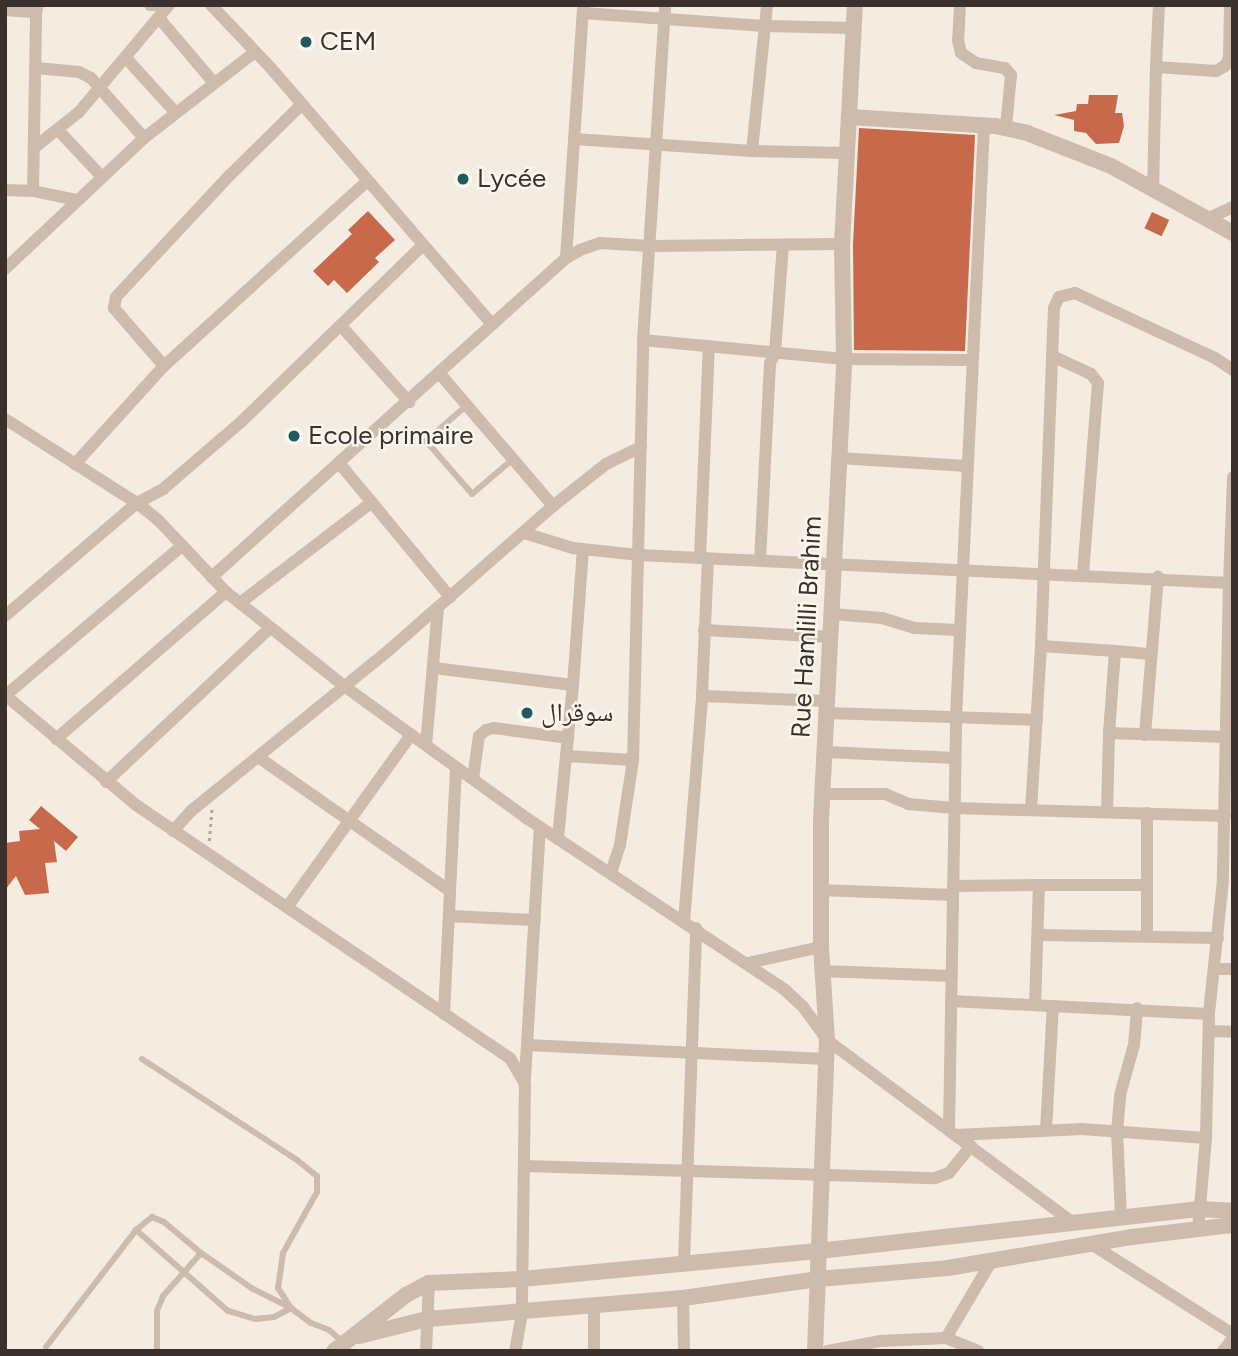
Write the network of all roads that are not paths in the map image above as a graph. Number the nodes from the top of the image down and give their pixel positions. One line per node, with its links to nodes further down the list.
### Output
1 (150, 5): 9 (street)
2 (211, 5): 17 (street)
3 (665, 5): 14 (street)
4 (767, 5): 15 (street)
5 (855, 5): 16 (street, Rue Hamlilli Brahim)
6 (960, 5): 27 (street)
7 (1159, 5): 19 (street)
8 (1230, 5): 19 (street)
9 (169, 6): 13 (street)
10 (37, 9): 12 (street); 20 (street)
11 (583, 9): 14 (street); 30 (street)
12 (5, 10)
13 (159, 19): 18 (street); 21 (street)
14 (664, 19): 15 (street); 31 (street)
15 (765, 26): 16 (street); 33 (street)
16 (853, 28): 25 (street, Rue Hamlilli Brahim)
17 (255, 52): 21 (street); 23 (street)
18 (127, 58): 22 (street); 24 (street)
19 (1156, 67): 37 (street)
20 (37, 68): 22 (street); 32 (street)
21 (212, 82): 24 (street)
22 (101, 87): 28 (street); 29 (street)
23 (302, 104): 36 (street); 58 (street)
24 (175, 112): 29 (street)
25 (849, 117): 26 (street); 34 (street, Rue Hamlilli Brahim)
26 (984, 125): 27 (street); 57 (street)
27 (1006, 127): 37 (street)
28 (58, 130): 32 (street); 35 (street)
29 (144, 138): 35 (street)
30 (574, 139): 31 (street); 48 (street)
31 (657, 144): 33 (street); 47 (street)
32 (35, 147): 39 (street)
33 (752, 151): 34 (street)
34 (848, 153): 44 (street, Rue Hamlilli Brahim)
35 (102, 177): 40 (street)
36 (367, 181): 45 (street); 58 (street)
37 (1153, 189): 42 (street)
38 (5, 190): 39 (street)
39 (33, 191): 40 (street)
40 (76, 200): 49 (street)
41 (1233, 207): 42 (street)
42 (1207, 219): 43 (street)
43 (1233, 233)
44 (842, 244): 46 (street); 56 (street, Rue Hamlilli Brahim)
45 (423, 245): 50 (street); 51 (street)
46 (783, 245): 47 (street); 54 (street)
47 (650, 246): 48 (street); 52 (street)
48 (566, 258): 50 (street)
49 (5, 268)
50 (492, 324): 60 (street)
51 (342, 327): 61 (street); 72 (street)
52 (643, 340): 53 (street); 64 (street)
53 (709, 346): 54 (street); 78 (street)
54 (775, 353): 56 (street); 79 (street)
55 (1052, 356): 59 (street); 82 (street); 83 (street)
56 (844, 359): 57 (street); 65 (street, Rue Hamlilli Brahim)
57 (972, 360): 69 (street)
58 (164, 366): 67 (street)
59 (1233, 370)
60 (440, 373): 61 (street); 62 (street)
61 (409, 402): 68 (street)
62 (467, 405): 66 (street); 66 (lane)
63 (5, 419): 67 (street)
64 (641, 447): 73 (street); 77 (street)
65 (839, 458): 69 (street); 80 (street, Rue Hamlilli Brahim)
66 (513, 459): 73 (street)
67 (75, 464): 72 (street)
68 (340, 464): 71 (street); 84 (street)
69 (967, 466): 81 (street)
70 (1233, 477): 86 (street)
71 (372, 502): 88 (street); 89 (street)
72 (137, 503): 75 (street); 92 (street)
73 (553, 506): 74 (street)
74 (524, 533): 76 (street); 88 (street)
75 (182, 546): 84 (street); 103 (street)
76 (583, 549): 77 (street); 101 (street)
77 (638, 555): 78 (street); 119 (street)
78 (704, 558): 79 (street); 95 (street)
79 (760, 561): 80 (street)
80 (834, 565): 81 (street); 91 (street, Rue Hamlilli Brahim)
81 (962, 572): 82 (street); 94 (street)
82 (1044, 575): 83 (street); 97 (street)
83 (1083, 575): 85 (street)
84 (212, 577): 87 (street)
85 (1158, 577): 86 (street); 99 (street)
86 (1229, 583): 111 (street)
87 (226, 592): 89 (street); 113 (street)
88 (450, 597): 90 (street)
89 (240, 603): 93 (street)
90 (438, 608): 100 (street); 102 (street)
91 (832, 614): 94 (street); 96 (street, Rue Hamlilli Brahim)
92 (5, 616)
93 (270, 628): 102 (street); 122 (street)
94 (959, 630): 106 (street)
95 (704, 631): 96 (street); 104 (street)
96 (831, 637): 105 (street, Rue Hamlilli Brahim)
97 (1041, 646): 98 (street); 107 (street)
98 (1115, 651): 99 (street); 108 (street)
99 (1151, 654): 110 (street)
100 (434, 668): 101 (street); 114 (street)
101 (573, 685): 112 (street)
102 (344, 686): 109 (street); 117 (street)
103 (5, 695): 113 (street)
104 (702, 696): 105 (street); 143 (street)
105 (828, 707): 106 (street); 115 (street, Rue Hamlilli Brahim)
106 (956, 717): 107 (street); 118 (street)
107 (1037, 720): 125 (street)
108 (1109, 733): 110 (street); 126 (street)
109 (411, 735): 114 (street); 129 (street)
110 (1144, 735): 111 (street)
111 (1226, 737): 128 (street)
112 (568, 738): 116 (street); 121 (street)
113 (56, 739): 122 (street)
114 (426, 745): 120 (street)
115 (825, 752): 118 (street); 123 (street, Rue Hamlilli Brahim)
116 (566, 756): 119 (street); 132 (street)
117 (258, 757): 129 (street); 131 (street)
118 (955, 758): 124 (street)
119 (633, 760): 134 (street)
120 (456, 767): 121 (street); 139 (street)
121 (472, 779): 130 (street)
122 (107, 782): 131 (street)
123 (823, 794): 124 (street); 137 (street, Rue Hamlilli Brahim)
124 (954, 808): 125 (street); 138 (street)
125 (1031, 810): 126 (street)
126 (1107, 812): 127 (street)
127 (1147, 813): 128 (street); 135 (street)
128 (1225, 816): 133 (street)
129 (351, 820): 139 (street); 140 (street)
130 (540, 827): 132 (street); 142 (street)
131 (173, 831): 140 (street)
132 (558, 839): 134 (street)
133 (1228, 840): 147 (street)
134 (611, 873): 143 (street)
135 (1147, 885): 136 (street); 146 (street)
136 (1039, 886): 138 (street); 145 (street)
137 (820, 890): 138 (street); 148 (street, Rue Hamlilli Brahim)
138 (953, 890): 153 (street)
139 (450, 891): 141 (street)
140 (288, 906): 158 (street)
141 (449, 916): 142 (street); 158 (street)
142 (535, 920): 163 (street)
143 (684, 922): 144 (street)
144 (696, 928): 149 (street); 164 (street)
145 (1039, 935): 146 (street); 155 (street)
146 (1147, 936): 147 (street)
147 (1219, 939): 150 (street)
148 (821, 947): 149 (street); 152 (street, Rue Hamlilli Brahim)
149 (748, 963): 162 (street)
150 (1215, 969): 151 (street); 159 (street)
151 (1233, 969)
152 (822, 971): 153 (street); 162 (street, Rue Hamlilli Brahim)
153 (953, 976): 154 (street)
154 (951, 1001): 155 (street); 169 (street)
155 (1035, 1005): 156 (street)
156 (1053, 1006): 157 (street); 168 (street)
157 (1137, 1008): 159 (street); 170 (street)
158 (444, 1014): 167 (street)
159 (1209, 1014): 160 (street)
160 (1209, 1031): 161 (street); 171 (street)
161 (1233, 1032)
162 (827, 1040): 166 (street, Rue Hamlilli Brahim); 169 (street)
163 (527, 1045): 164 (street); 167 (street)
164 (691, 1053): 166 (street); 174 (street)
165 (142, 1059): 196 (lane)
166 (826, 1059): 175 (street, Rue Hamlilli Brahim)
167 (525, 1084): 173 (street)
168 (1046, 1130): 169 (street); 170 (street)
169 (952, 1132): 172 (street)
170 (1117, 1132): 171 (street); 178 (street)
171 (1206, 1138): 176 (street)
172 (971, 1146): 175 (street); 179 (street)
173 (524, 1166): 174 (street); 191 (street)
174 (688, 1170): 175 (street); 189 (street)
175 (821, 1173): 186 (street, Rue Hamlilli Brahim)
176 (1198, 1209): 177 (street); 178 (street); 182 (street)
177 (1233, 1212)
178 (1121, 1216): 179 (street)
179 (1073, 1223): 181 (street)
180 (1233, 1225): 182 (street)
181 (1053, 1227): 185 (street); 186 (street)
182 (1198, 1229): 184 (street)
183 (136, 1230): 187 (lane); 190 (lane); 202 (lane)
184 (1091, 1244): 185 (street); 199 (street)
185 (1060, 1250): 188 (street)
186 (818, 1251): 189 (street); 192 (street, Rue Hamlilli Brahim)
187 (201, 1253): 190 (lane); 196 (lane)
188 (991, 1262): 192 (street); 200 (street)
189 (684, 1263): 191 (street)
190 (183, 1274): 196 (lane); 203 (lane)
191 (522, 1279): 193 (street); 197 (street)
192 (818, 1279): 194 (street); 208 (street, Rue Hamlilli Brahim)
193 (429, 1283): 198 (street); 201 (street)
194 (683, 1298): 195 (street); 207 (street)
195 (594, 1307): 197 (street); 206 (street)
196 (291, 1308): 201 (lane)
197 (522, 1313): 198 (street); 205 (street)
198 (427, 1319): 201 (street); 204 (street)
199 (1233, 1336): 211 (street)
200 (946, 1338): 209 (street); 210 (street)
201 (343, 1344)
202 (46, 1347)
203 (157, 1351)
204 (426, 1351)
205 (515, 1351)
206 (593, 1351)
207 (684, 1351)
208 (815, 1351)
209 (828, 1351)
210 (978, 1351)
211 (1223, 1351)

